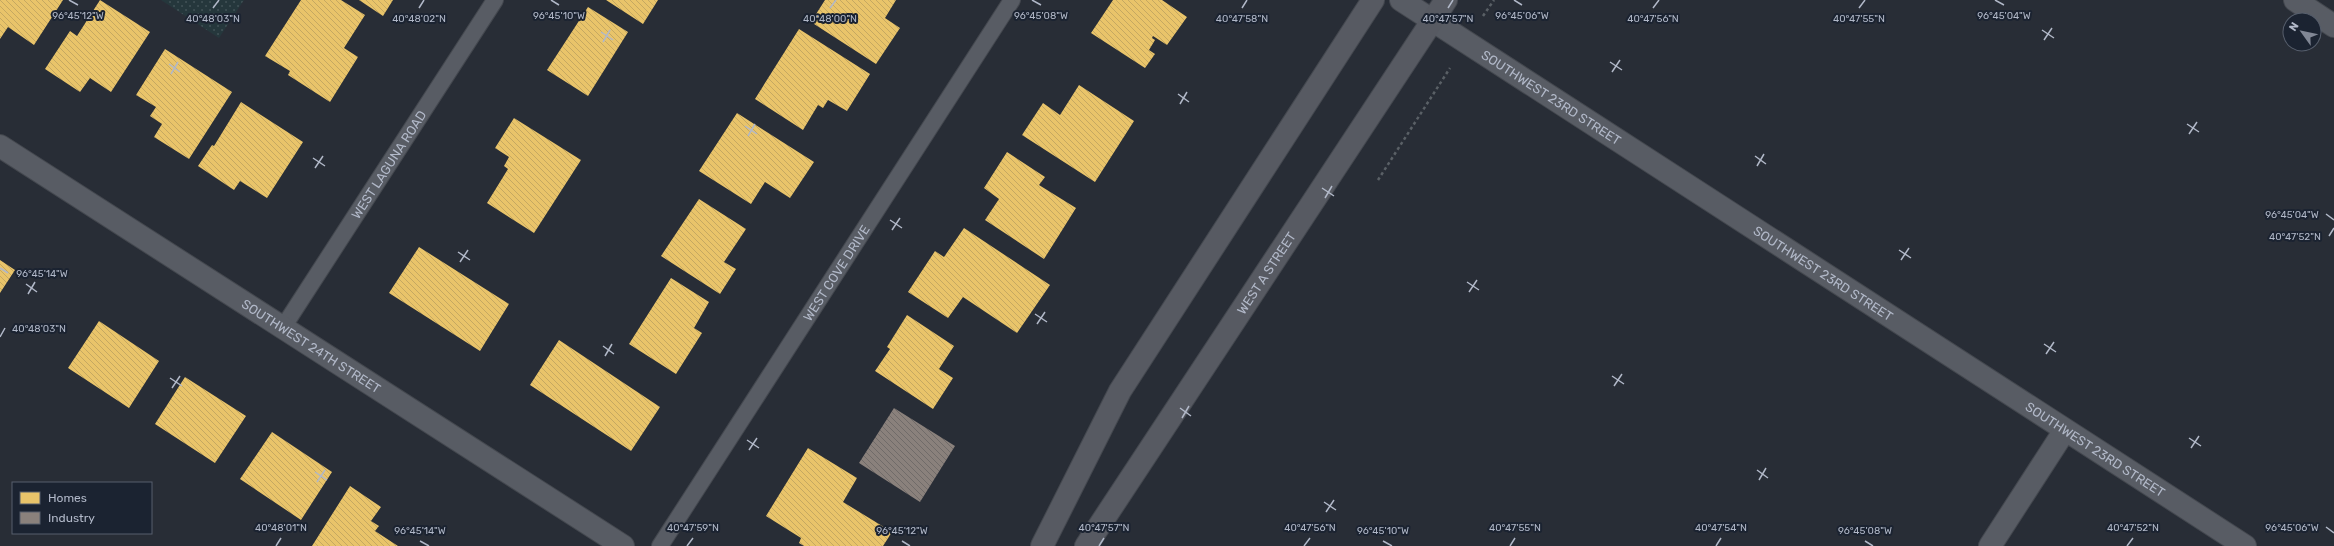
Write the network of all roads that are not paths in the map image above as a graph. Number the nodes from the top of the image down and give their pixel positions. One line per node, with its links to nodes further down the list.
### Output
1 (495, 0): 10 (lane, WEST LAGUNA ROAD)
2 (1012, 0): 13 (lane, WEST COVE DRIVE)
3 (1373, 0): 14 (main road)
4 (1401, 0): 7 (street, SOUTHWEST 23RD STREET)
5 (1446, 0): 7 (main road, WEST A STREET)
6 (2299, 1): 8 (street)
7 (1432, 21): 11 (street, SOUTHWEST 23RD STREET); 15 (main road, WEST A STREET)
8 (2334, 26)
9 (0, 146): 10 (street, SOUTHWEST 24TH STREET)
10 (282, 329): 12 (street, SOUTHWEST 24TH STREET)
11 (2065, 430): 16 (street); 17 (street, SOUTHWEST 23RD STREET)
12 (623, 546)
13 (660, 546)
14 (1042, 546)
15 (1086, 546)
16 (1990, 546)
17 (2245, 546)

